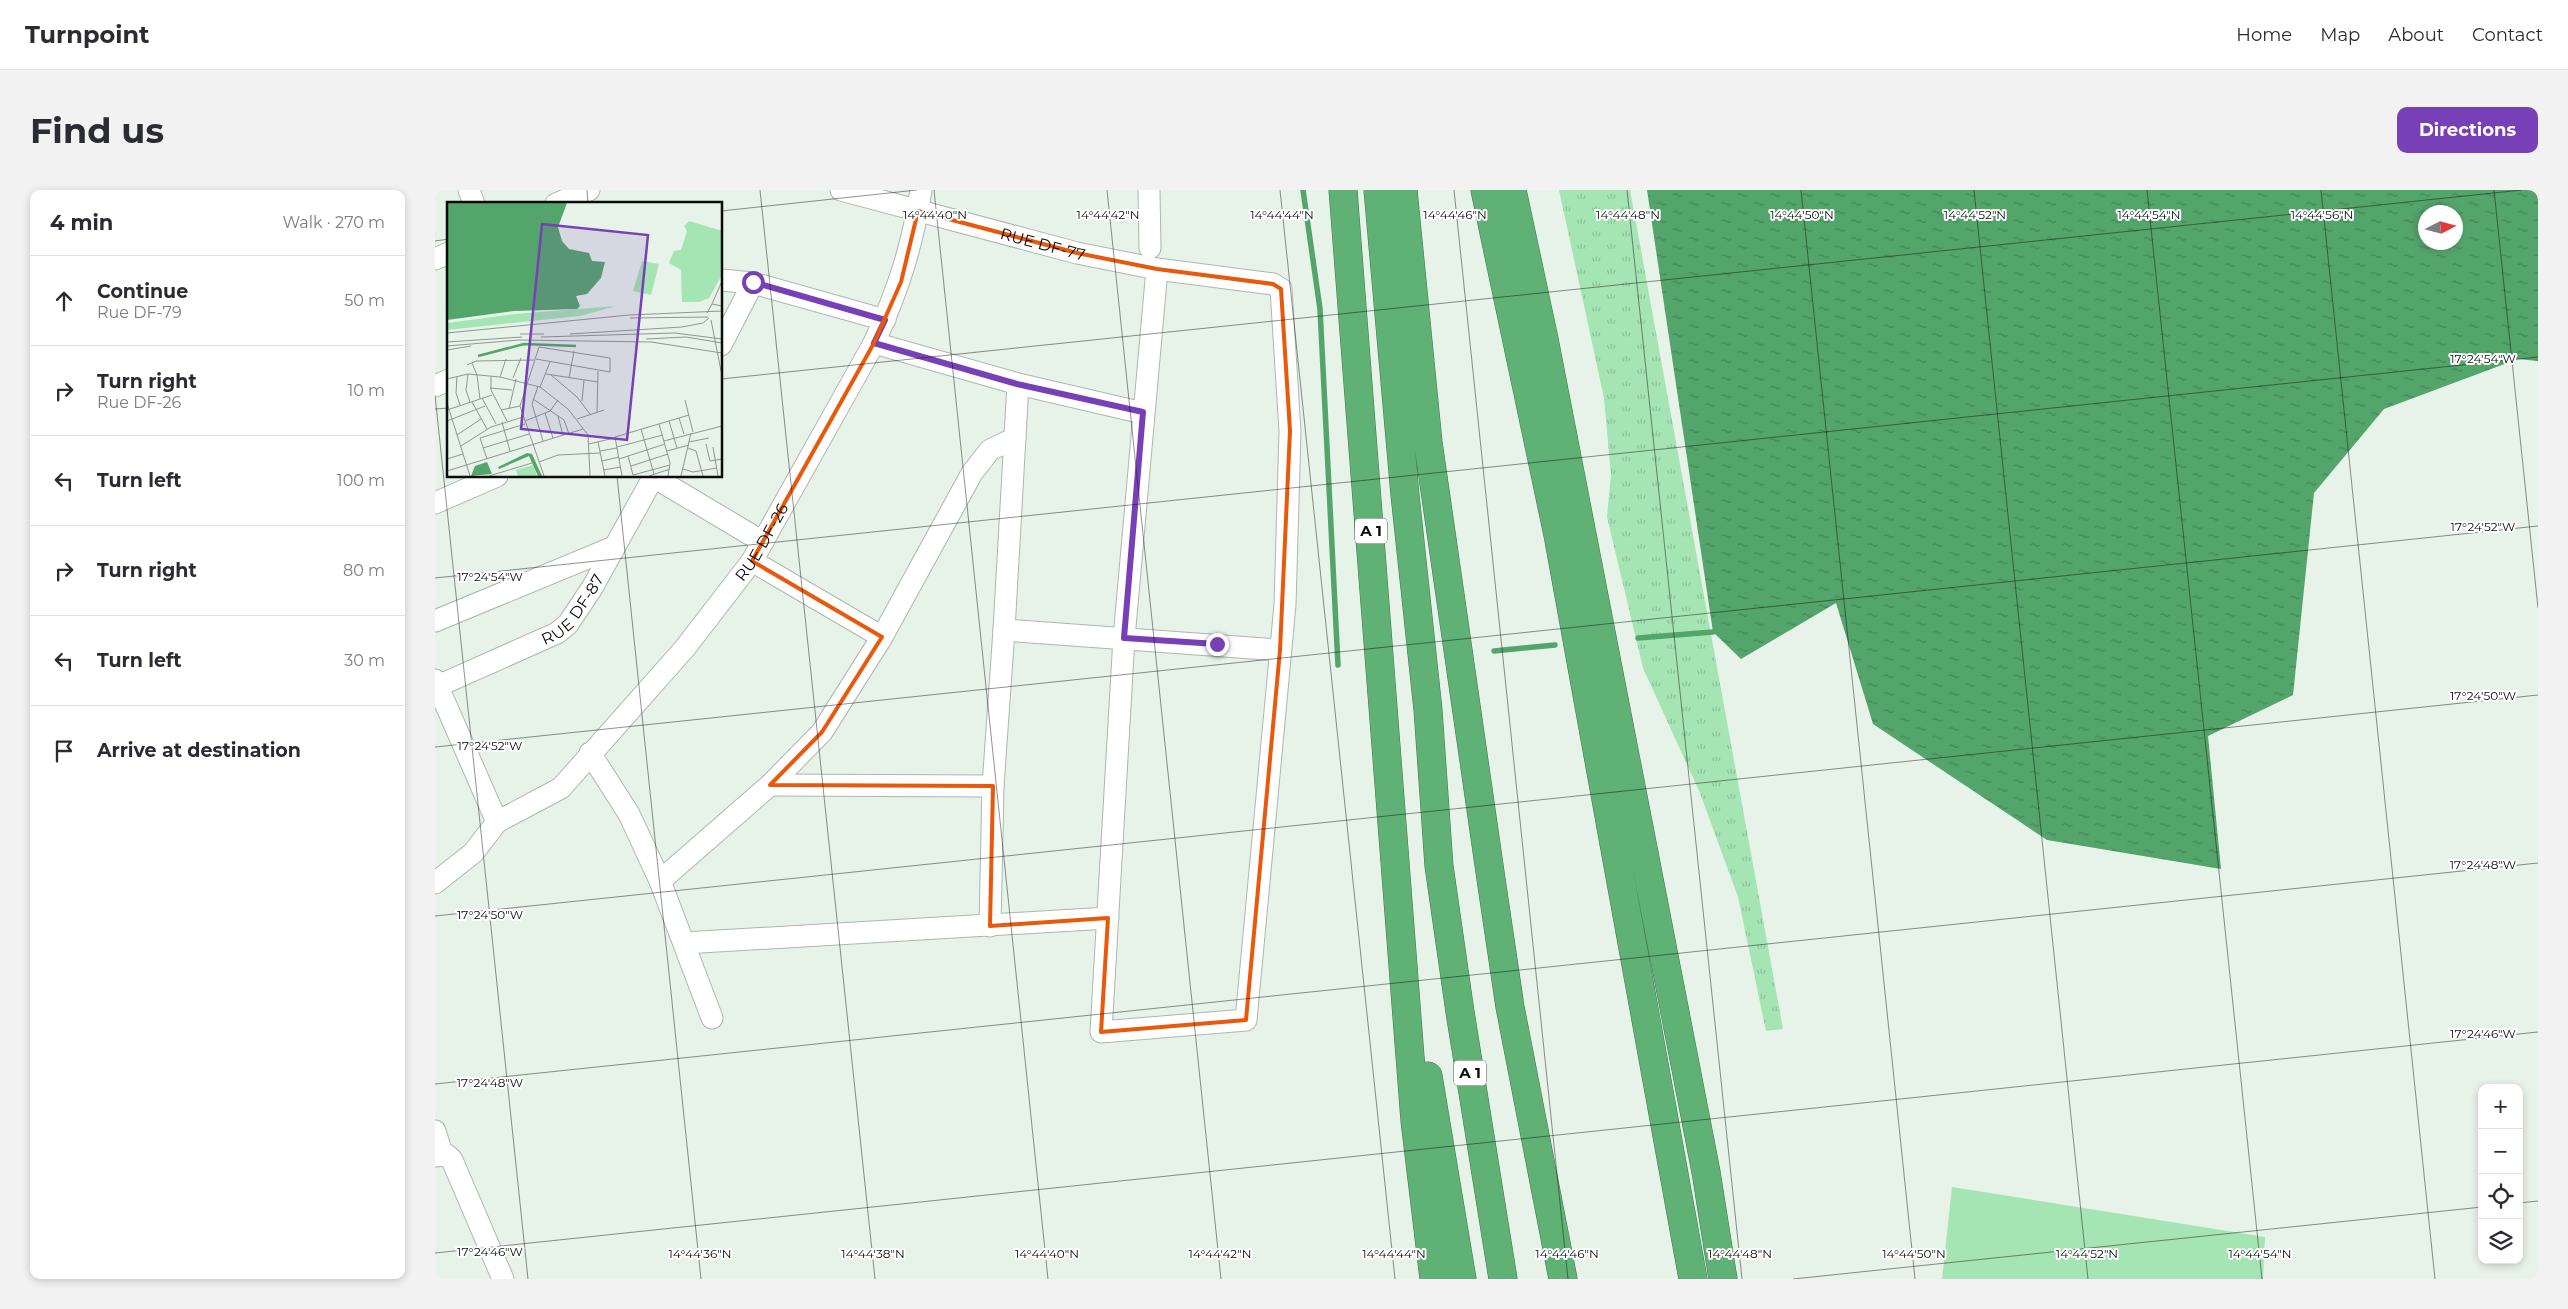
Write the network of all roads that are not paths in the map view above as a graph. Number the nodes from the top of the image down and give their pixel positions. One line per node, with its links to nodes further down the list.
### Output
1 (469, 190): 12 (street)
2 (589, 190): 10 (street)
3 (841, 190): 11 (street, RUE DF-77)
4 (1149, 190): 13 (street)
5 (1343, 190): 44 (highway, A 1)
6 (1378, 190): 58 (highway, A 1)
7 (1403, 190): 59 (highway)
8 (1485, 190): 54 (highway)
9 (1512, 190): 53 (highway)
10 (556, 199)
11 (919, 200): 16 (street, RUE DF-77); 19 (street, RUE DF-26)
12 (474, 202)
13 (1150, 248)
14 (447, 253): 15 (street)
15 (435, 259)
16 (1157, 269): 25 (street); 38 (street, RUE DF-77)
17 (723, 280): 18 (street)
18 (753, 282): 19 (street); 20 (street)
19 (885, 320): 21 (street, RUE DF-26)
20 (723, 341)
21 (874, 343): 23 (street); 31 (street, RUE DF-26)
22 (447, 381): 24 (street)
23 (1017, 384): 25 (street); 26 (street)
24 (435, 386)
25 (1143, 412): 37 (street)
26 (1015, 438): 35 (street); 36 (street)
27 (492, 478): 30 (street)
28 (652, 478): 32 (street, RUE DF-87)
29 (655, 478): 31 (street)
30 (435, 503)
31 (763, 542): 33 (street, RUE DF-26)
32 (614, 547): 34 (street); 39 (street, RUE DF-87)
33 (752, 560): 36 (street); 40 (street, RUE DF-26)
34 (435, 621)
35 (1004, 630): 37 (street); 42 (street)
36 (882, 637): 41 (street)
37 (1124, 638): 38 (street); 47 (street)
38 (1280, 650): 47 (street)
39 (436, 683): 43 (street)
40 (590, 754): 43 (street, RUE DF-26); 45 (street)
41 (770, 785): 42 (street); 45 (street)
42 (993, 786): 48 (street)
43 (497, 822): 46 (street)
44 (1397, 872): 56 (highway); 57 (highway, A 1)
45 (660, 881): 49 (street)
46 (435, 883)
47 (1108, 918): 48 (street)
48 (990, 926): 49 (street)
49 (684, 943): 50 (street)
50 (712, 1018)
51 (435, 1131): 52 (street)
52 (441, 1155): 55 (street)
53 (1706, 1172): 62 (highway); 63 (highway)
54 (1675, 1177): 60 (highway); 61 (highway)
55 (503, 1279)
56 (1434, 1279)
57 (1462, 1279)
58 (1503, 1279)
59 (1563, 1279)
60 (1681, 1279)
61 (1693, 1279)
62 (1723, 1279)
63 (1742, 1279)

